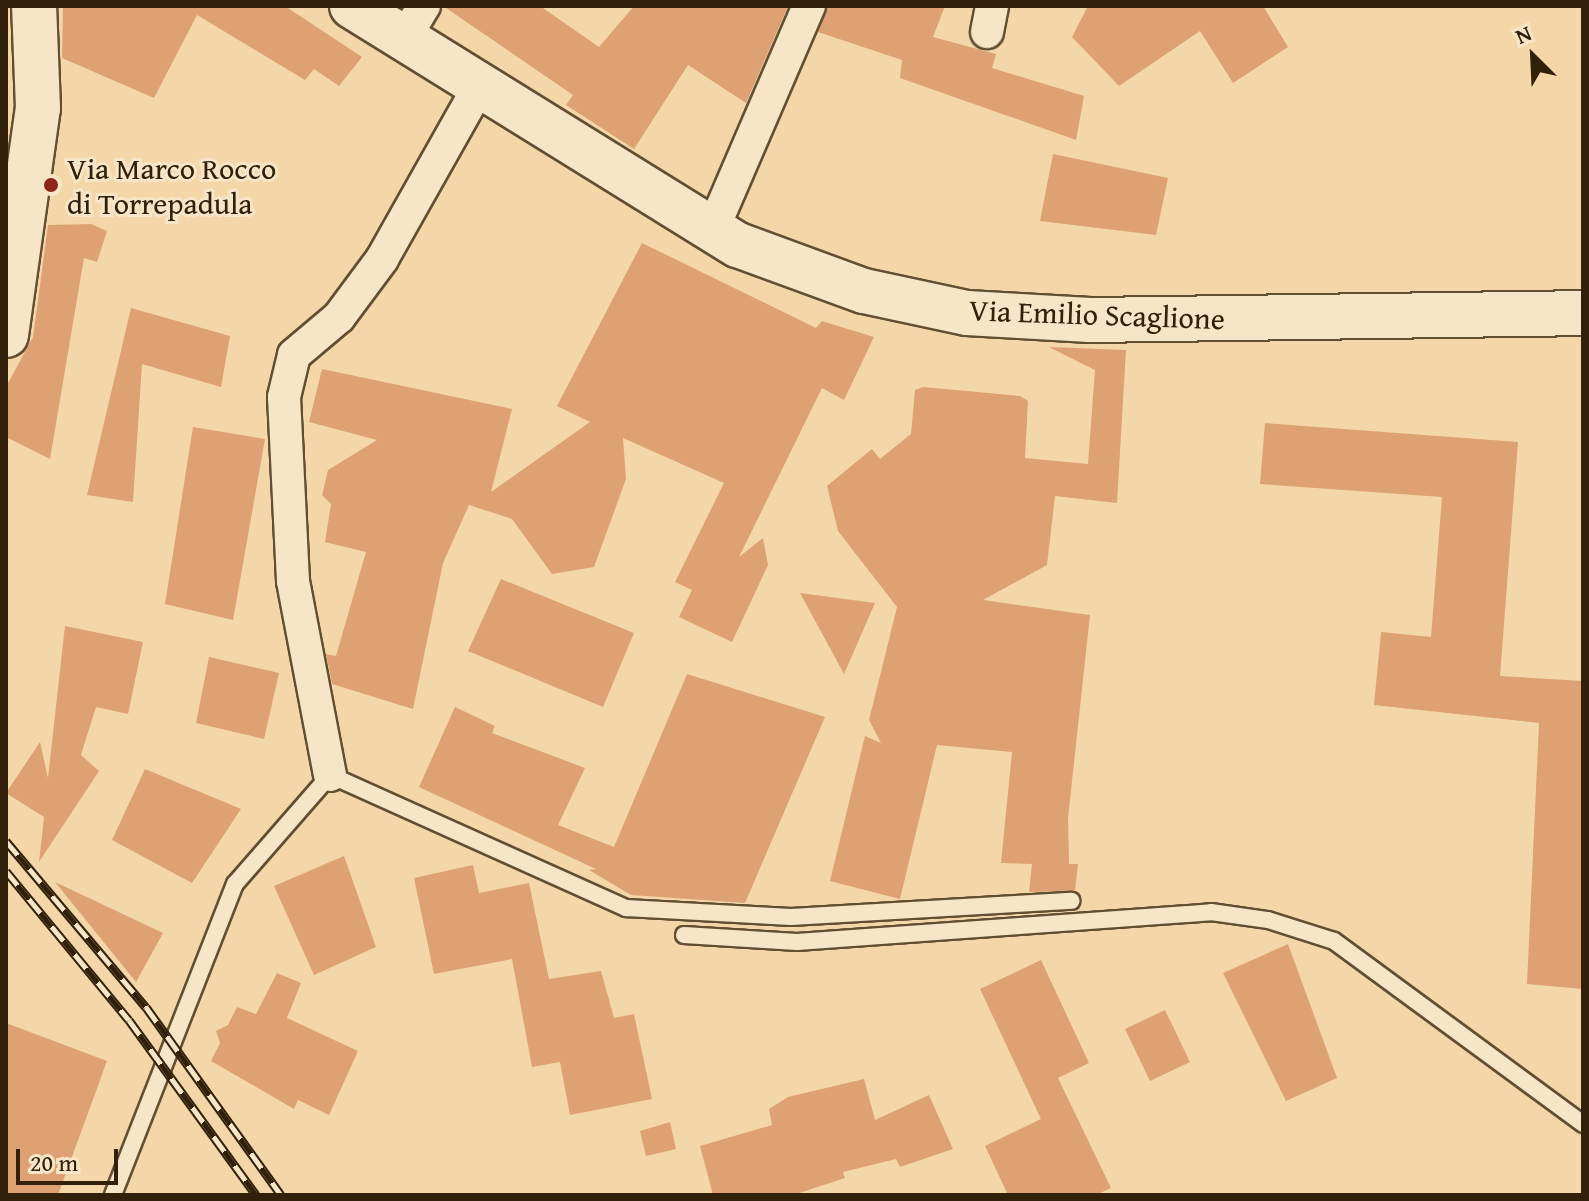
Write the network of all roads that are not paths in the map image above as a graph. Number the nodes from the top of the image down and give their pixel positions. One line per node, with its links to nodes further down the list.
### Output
1 (34, 6): 5 (main road)
2 (352, 6): 4 (main road, Via Emilio Scaglione)
3 (809, 6): 8 (street)
4 (414, 22): 6 (main road, Via Emilio Scaglione)
5 (31, 55): 7 (main road); 10 (main road)
6 (479, 87): 8 (main road, Via Emilio Scaglione); 11 (street)
7 (6, 105)
8 (712, 231): 9 (main road, Via Emilio Scaglione)
9 (1583, 313)
10 (6, 335)
11 (330, 775): 12 (lane); 15 (lane)
12 (1072, 901)
13 (684, 935): 14 (lane)
14 (1583, 1124)
15 (113, 1195)

